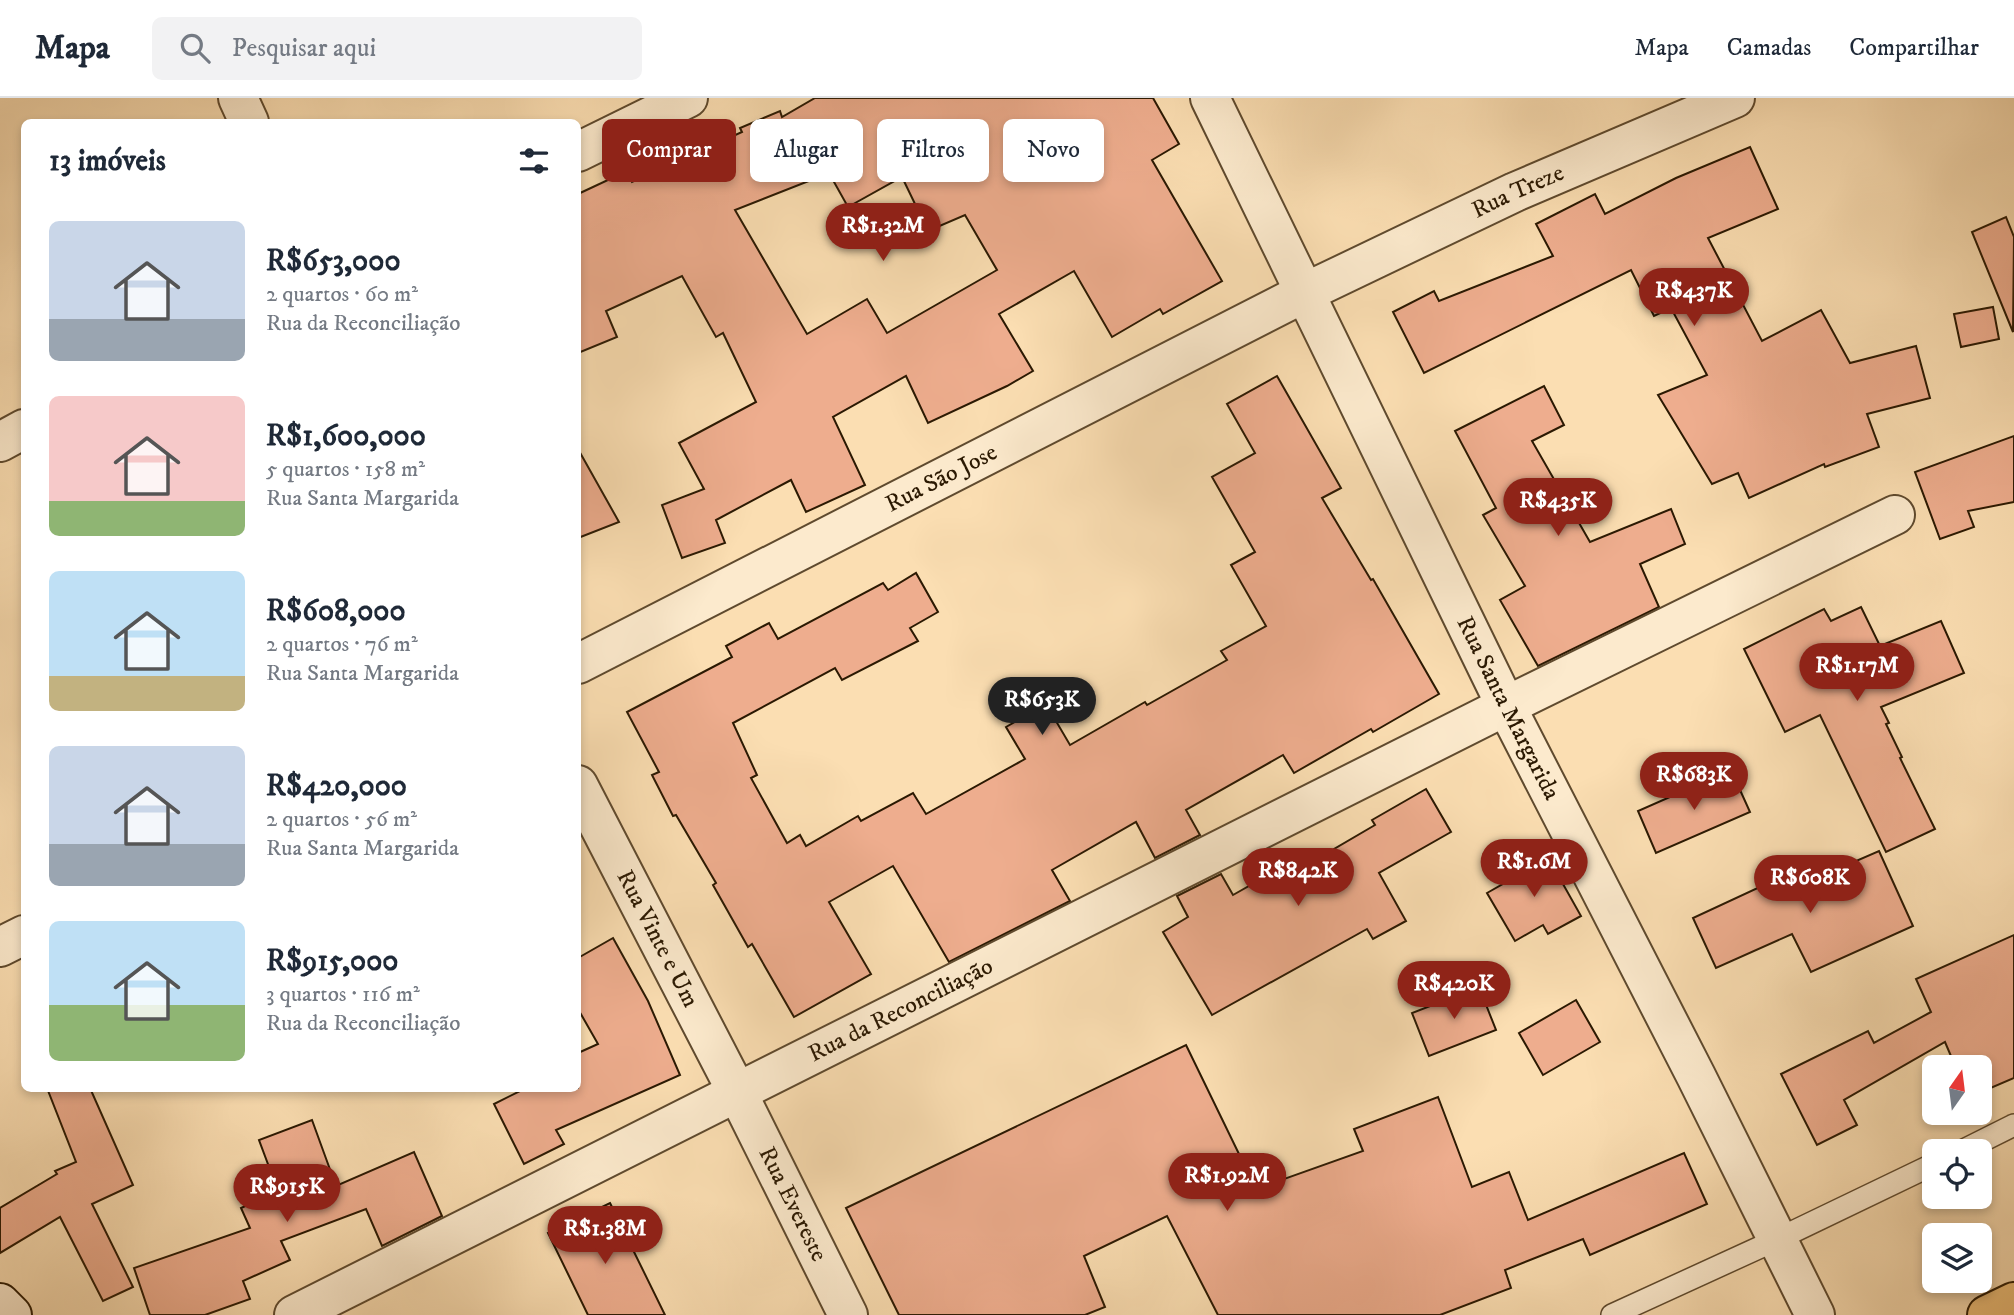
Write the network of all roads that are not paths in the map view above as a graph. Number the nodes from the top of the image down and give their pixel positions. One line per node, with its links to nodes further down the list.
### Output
1 (238, 98): 5 (street)
2 (688, 98): 6 (street)
3 (1210, 98): 7 (street, Rua Santa Margarida)
4 (1735, 98): 7 (street, Rua Treze)
5 (248, 119)
6 (581, 151)
7 (1304, 293): 11 (street, Rua São Jose); 12 (street, Rua Santa Margarida)
8 (21, 431): 9 (street)
9 (0, 442)
10 (1895, 515): 12 (street, Rua da Reconciliação)
11 (581, 662)
12 (1506, 706): 16 (street, Rua da Reconciliação); 20 (street, Rua Santa Margarida)
13 (581, 791): 16 (street, Rua Vinte e Um)
14 (21, 936): 15 (street)
15 (0, 947)
16 (737, 1092): 24 (street, Rua da Reconciliação); 25 (street, Rua Evereste)
17 (2014, 1125): 18 (lane)
18 (1986, 1139)
19 (1922, 1170): 20 (lane)
20 (1778, 1239): 26 (lane); 27 (street, Rua Santa Margarida)
21 (2014, 1302): 28 (main road)
22 (0, 1303): 23 (street)
23 (12, 1315)
24 (295, 1315)
25 (848, 1315)
26 (1612, 1315)
27 (1815, 1315)
28 (1987, 1315)

